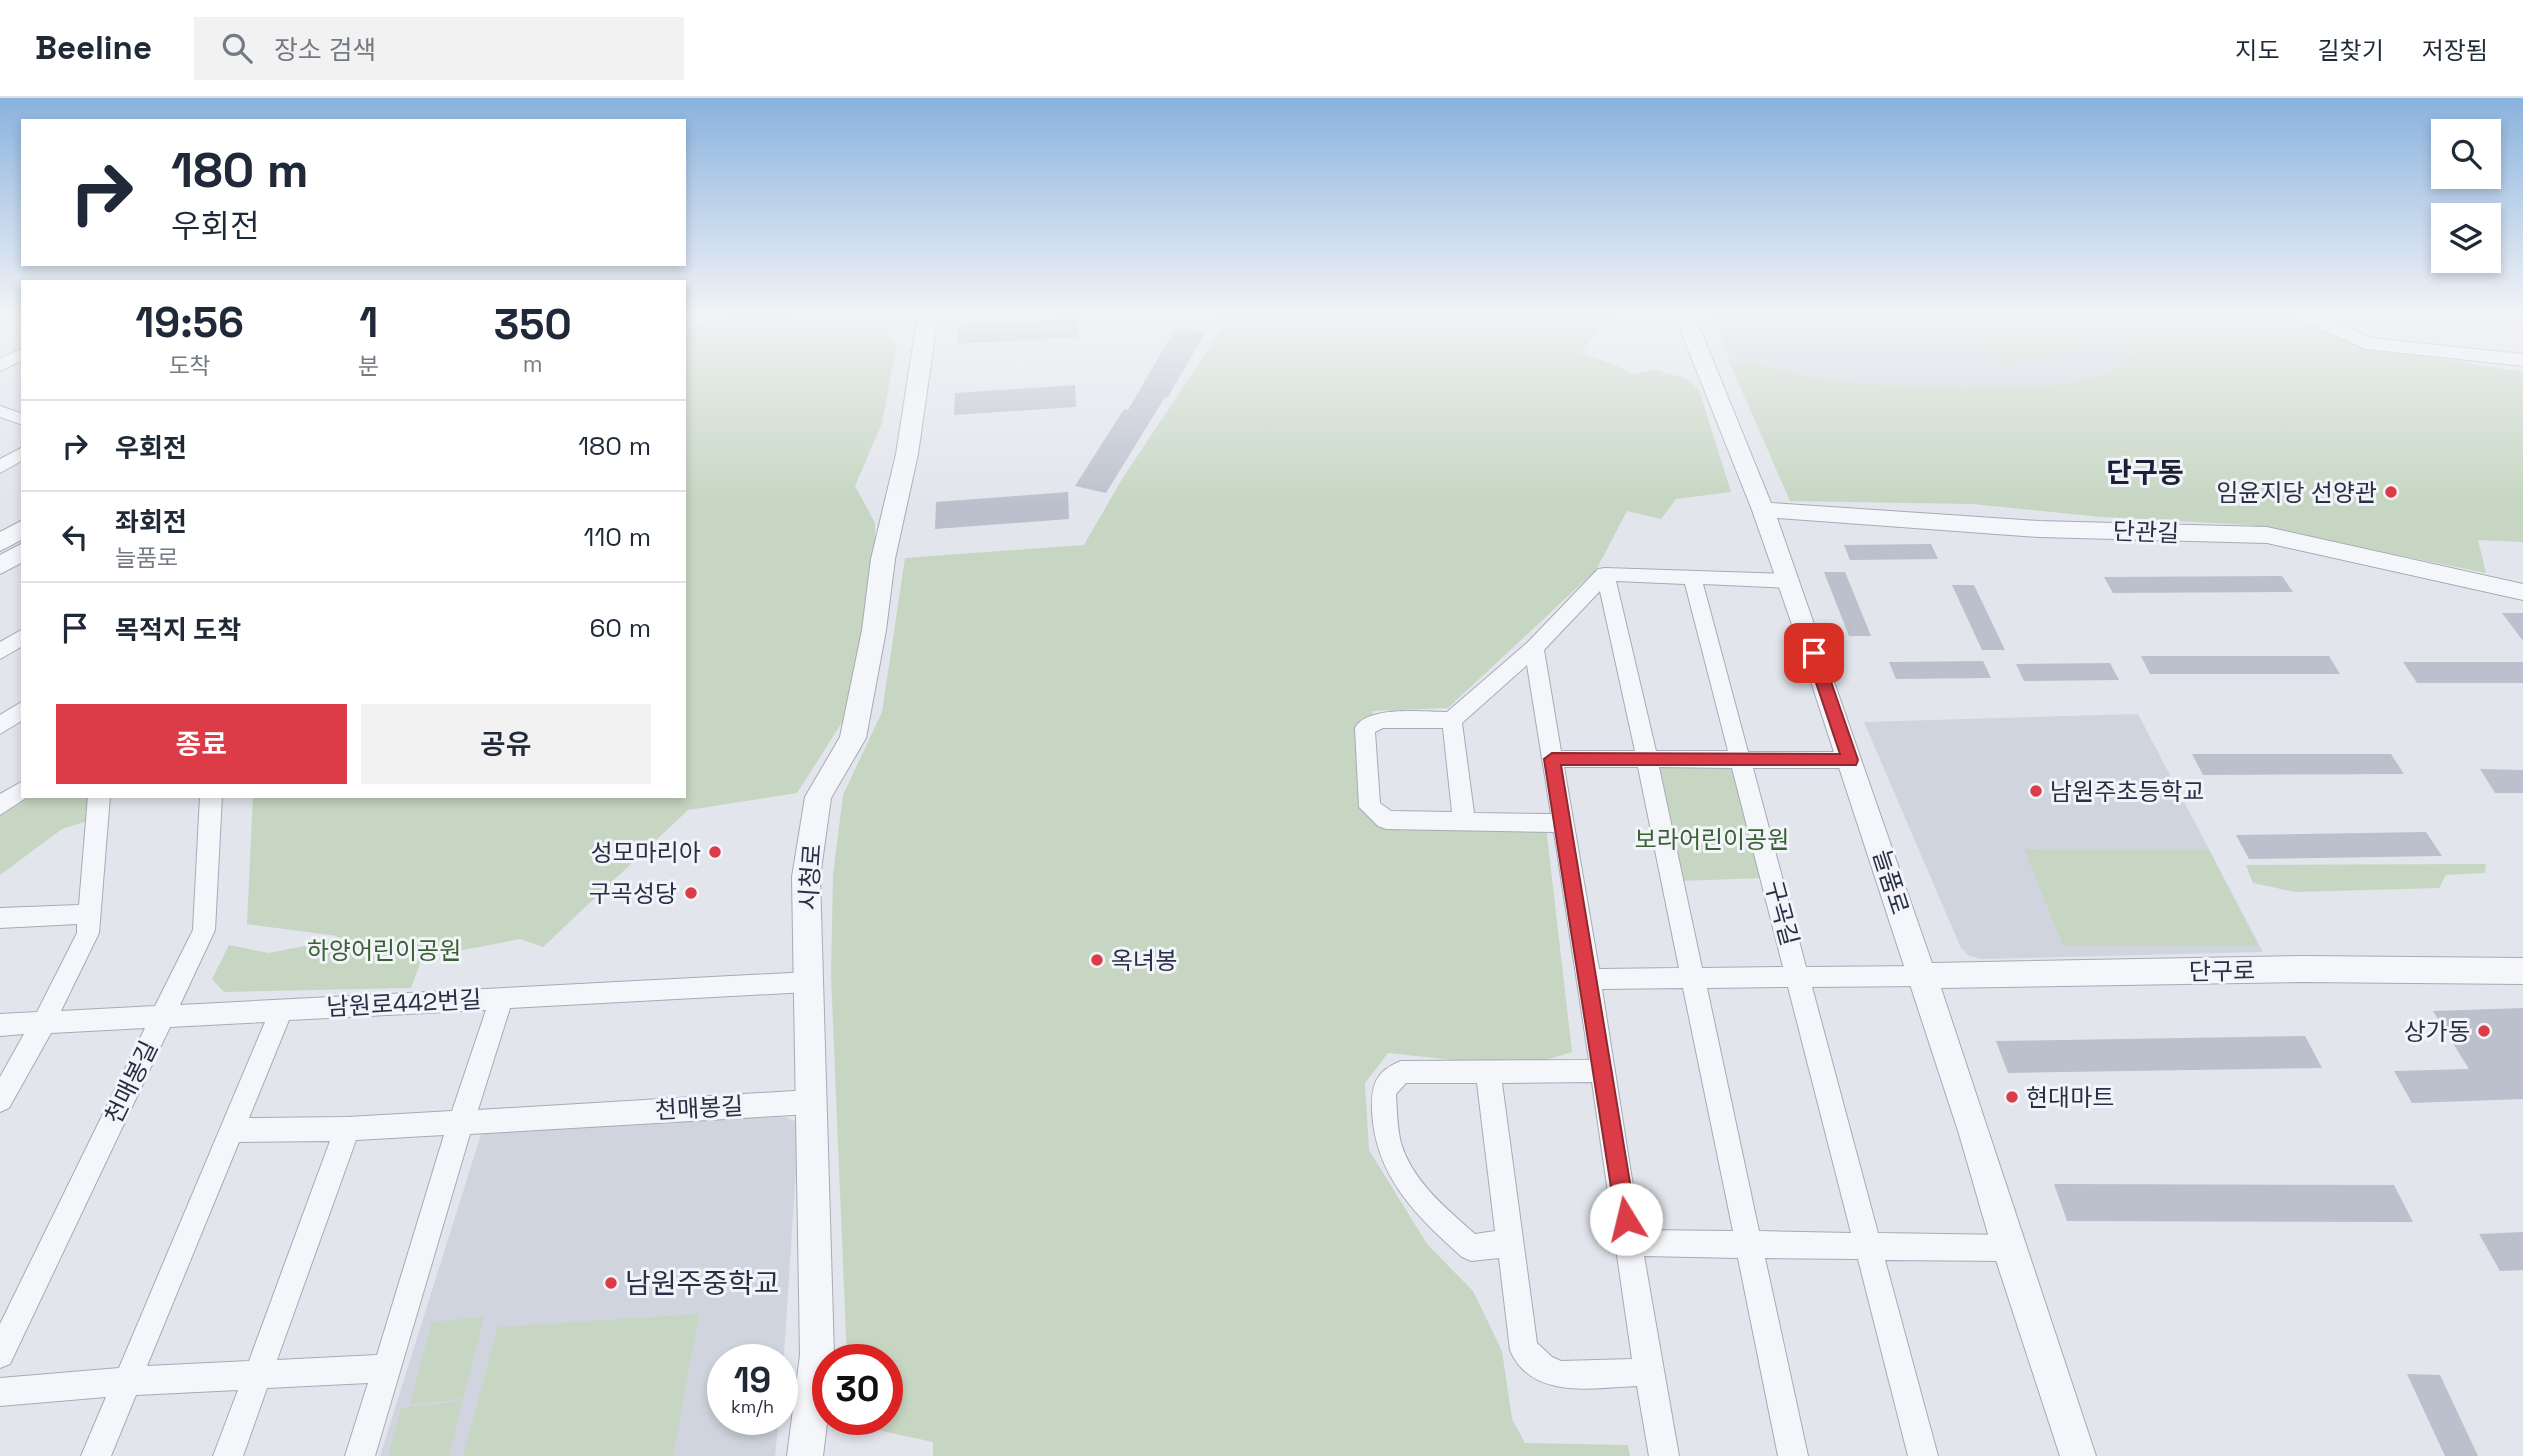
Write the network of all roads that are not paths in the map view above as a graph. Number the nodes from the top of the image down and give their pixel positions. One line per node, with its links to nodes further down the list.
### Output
1 (918, 377): 39 (street, 시청로)
2 (1710, 377): 7 (street, 늘품로)
3 (0, 411): 4 (street)
4 (21, 419)
5 (21, 453): 6 (street)
6 (0, 467)
7 (1763, 510): 14 (street, 늘품로); 15 (street, 단관길)
8 (21, 529): 9 (street)
9 (0, 543)
10 (21, 552): 11 (street)
11 (0, 566)
12 (1605, 574): 13 (street); 17 (street); 23 (street)
13 (1693, 580): 14 (street); 24 (street, 구곡길)
14 (1788, 581): 25 (street, 늘품로)
15 (2523, 592)
16 (21, 637): 18 (street)
17 (1534, 648): 20 (street); 22 (street)
18 (0, 652)
19 (21, 710): 21 (street)
20 (1452, 719): 30 (street); 30 (street)
21 (0, 726)
22 (1552, 759): 23 (street); 31 (street)
23 (1647, 759): 24 (street); 38 (street)
24 (1740, 760): 25 (street); 36 (street, 구곡길)
25 (1850, 760): 35 (street, 늘품로)
26 (21, 790): 29 (street)
27 (99, 798): 32 (street)
28 (211, 798): 42 (street, 천매봉길)
29 (0, 806)
30 (1464, 820): 31 (street)
31 (1562, 823): 37 (street)
32 (88, 914): 33 (street); 43 (street)
33 (0, 918)
34 (2523, 971): 35 (street, 단구로)
35 (1922, 976): 36 (street); 56 (street, 늘품로)
36 (1799, 978): 38 (street); 55 (street, 구곡길)
37 (1589, 979): 38 (street); 45 (street)
38 (1692, 979): 54 (street)
39 (808, 982): 40 (street, 남원로442번길); 48 (street, 시청로)
40 (502, 998): 41 (street, 남원로442번길); 49 (street)
41 (281, 1011): 42 (street, 남원로442번길); 51 (street)
42 (162, 1017): 43 (street, 남원로442번길); 57 (street, 천매봉길)
43 (43, 1024): 44 (street, 남원로442번길); 47 (street)
44 (0, 1025)
45 (1602, 1071): 46 (street); 53 (street)
46 (1488, 1073): 52 (street); 52 (street)
47 (0, 1100)
48 (810, 1102): 49 (street, 천매봉길); 66 (street, 시청로)
49 (461, 1122): 50 (street, 천매봉길); 58 (street)
50 (346, 1129): 51 (street, 천매봉길); 60 (street)
51 (231, 1130): 61 (street)
52 (1508, 1243): 59 (street)
53 (1630, 1243): 54 (street); 59 (street)
54 (1749, 1247): 55 (street); 68 (street)
55 (1868, 1247): 56 (street); 69 (street, 구곡길)
56 (2009, 1248): 70 (street, 늘품로)
57 (0, 1354)
58 (388, 1368): 60 (street); 65 (street)
59 (1648, 1372): 67 (street)
60 (258, 1373): 61 (street); 64 (street)
61 (129, 1381): 62 (street); 63 (street)
62 (0, 1392)
63 (96, 1456)
64 (228, 1456)
65 (360, 1456)
66 (806, 1456)
67 (1664, 1456)
68 (1793, 1456)
69 (1923, 1456)
70 (2078, 1456)

